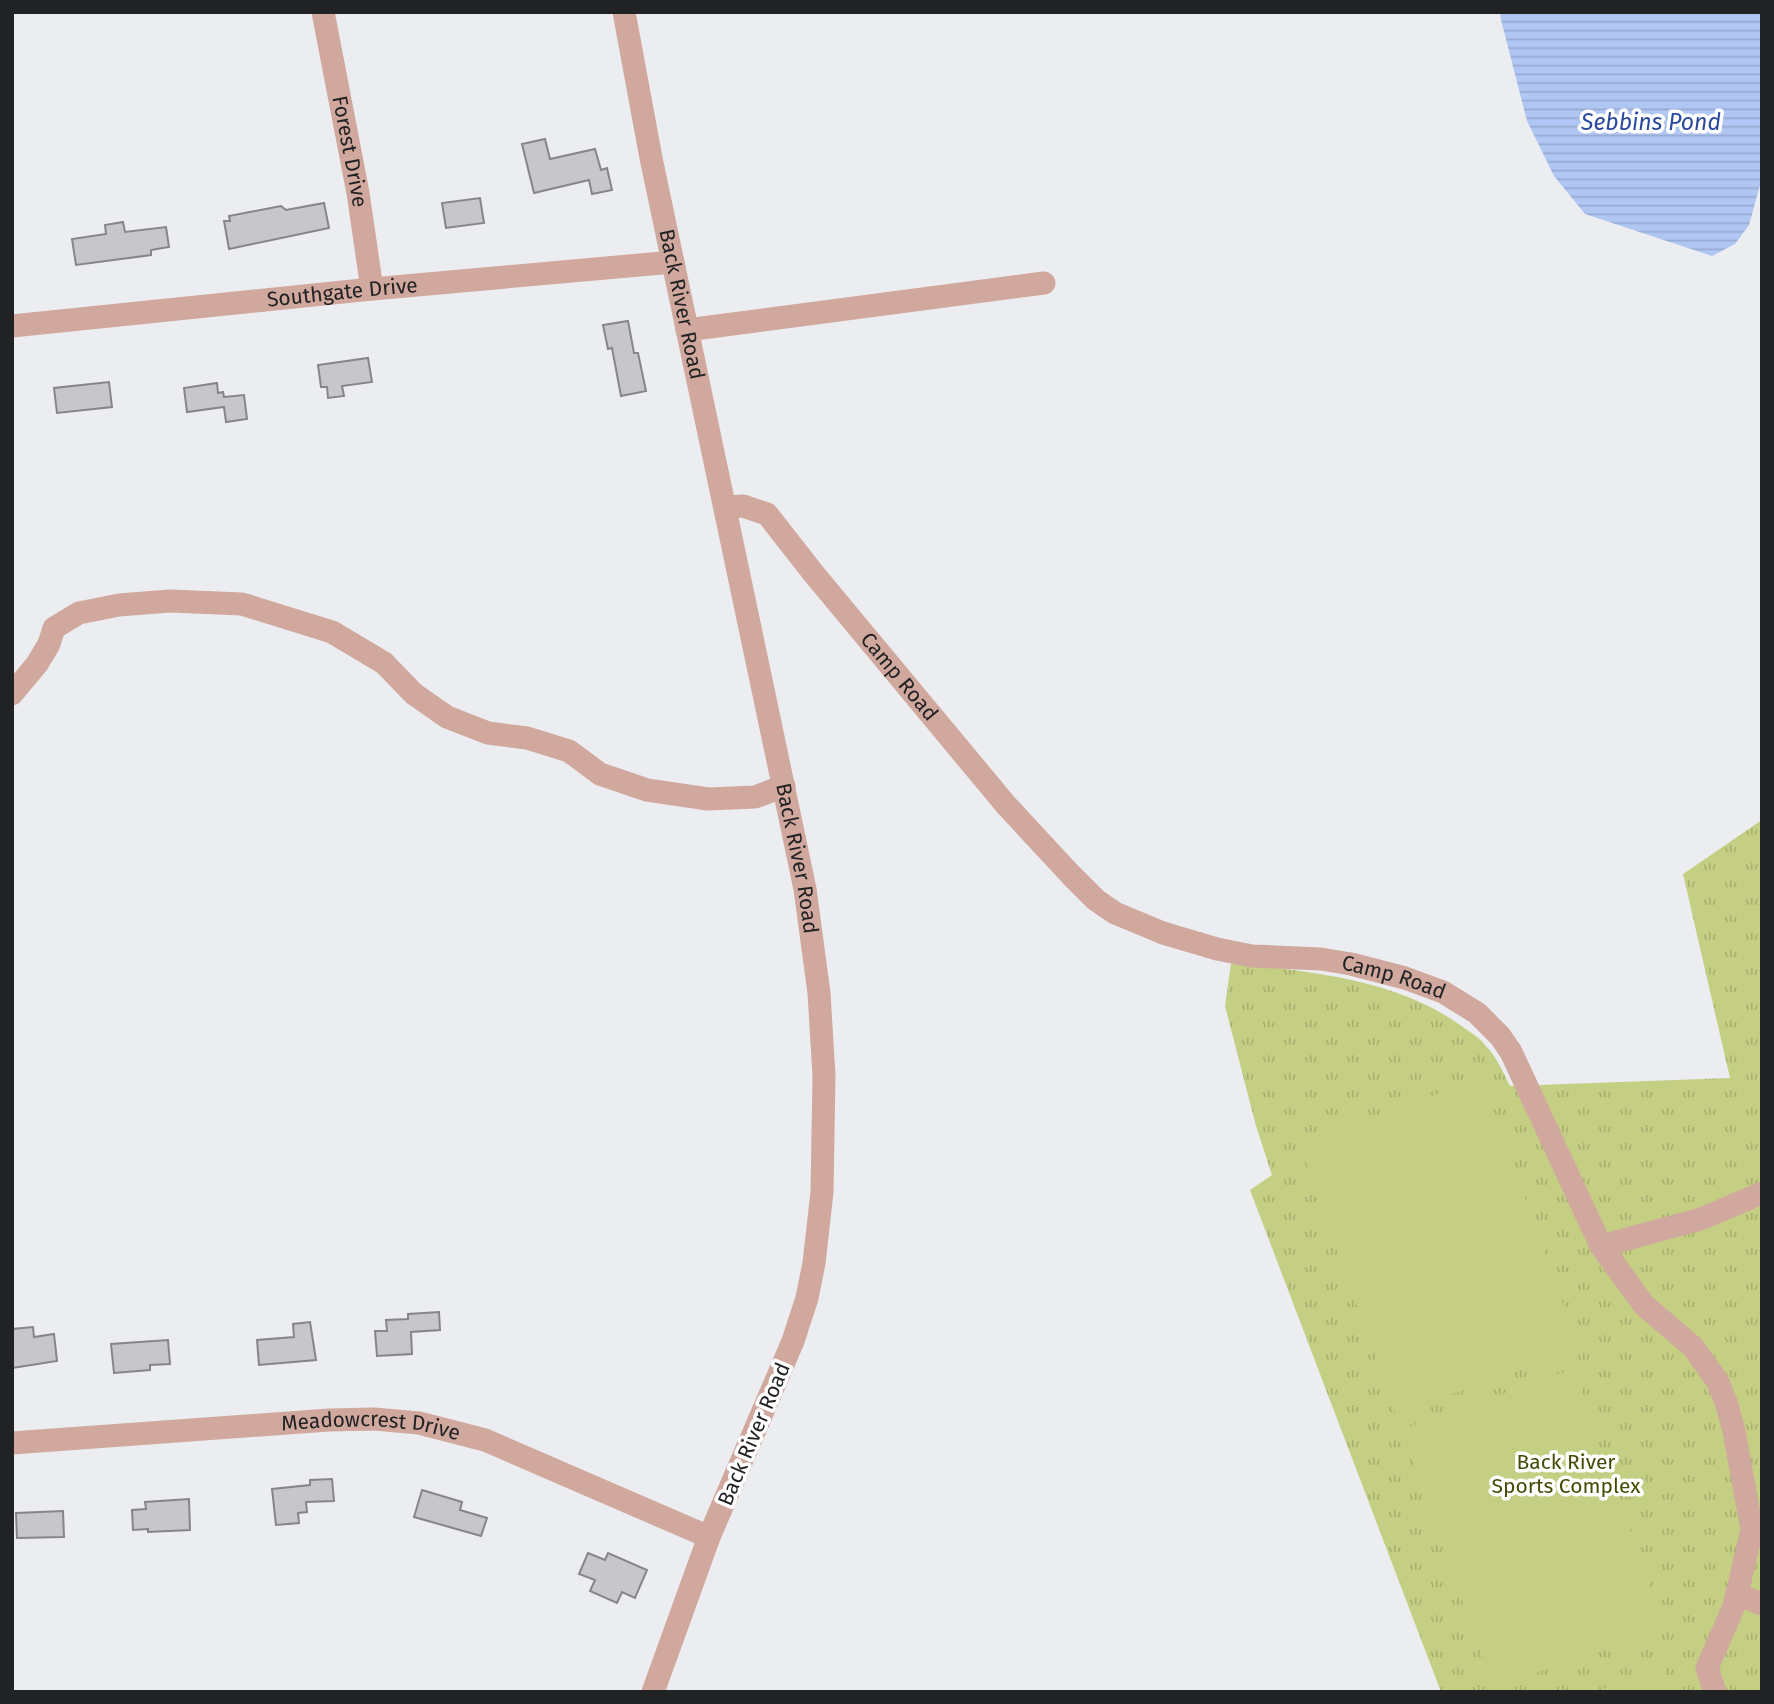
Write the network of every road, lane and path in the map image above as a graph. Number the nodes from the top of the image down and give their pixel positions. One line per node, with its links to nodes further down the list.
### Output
1 (323, 12): 5 (street, Forest Drive)
2 (624, 12): 3 (street, Back River Road)
3 (673, 262): 5 (street, Southgate Drive); 7 (street, Back River Road)
4 (1044, 283): 7 (street)
5 (372, 289): 6 (street, Southgate Drive)
6 (12, 326)
7 (687, 330): 8 (street, Back River Road)
8 (726, 507): 10 (street, Back River Road); 12 (street, Camp Road)
9 (12, 694): 10 (street)
10 (784, 786): 14 (street, Back River Road)
11 (1762, 1193): 12 (street)
12 (1601, 1246): 15 (street, Camp Road)
13 (12, 1443): 14 (street, Meadowcrest Drive)
14 (709, 1537): 17 (street, Back River Road)
15 (1737, 1594): 16 (street); 18 (street, Camp Road)
16 (1762, 1605)
17 (653, 1692)
18 (1715, 1692)

